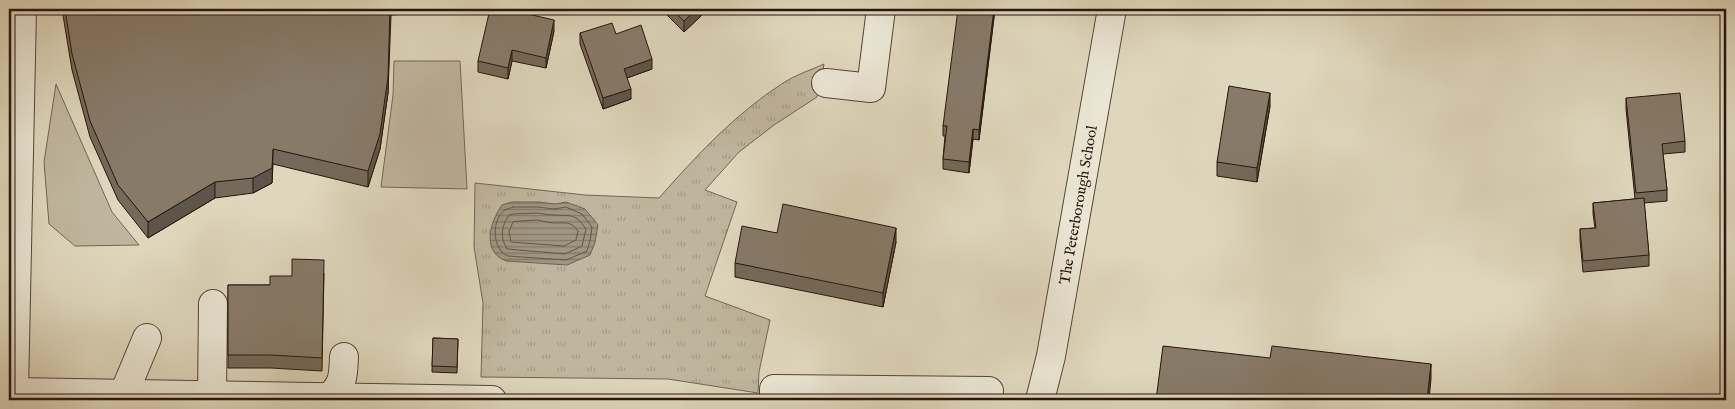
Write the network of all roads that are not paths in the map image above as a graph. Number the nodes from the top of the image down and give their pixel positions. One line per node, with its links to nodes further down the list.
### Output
1 (22, 9): 8 (street)
2 (881, 9): 4 (street)
3 (1112, 9): 12 (street, The Peterborough School)
4 (826, 83)
5 (213, 304): 8 (street)
6 (354, 376): 9 (street); 9 (street); 10 (street)
7 (989, 391): 11 (street)
8 (212, 396): 9 (street)
9 (331, 396)
10 (492, 400)
11 (774, 400)
12 (1040, 400)

